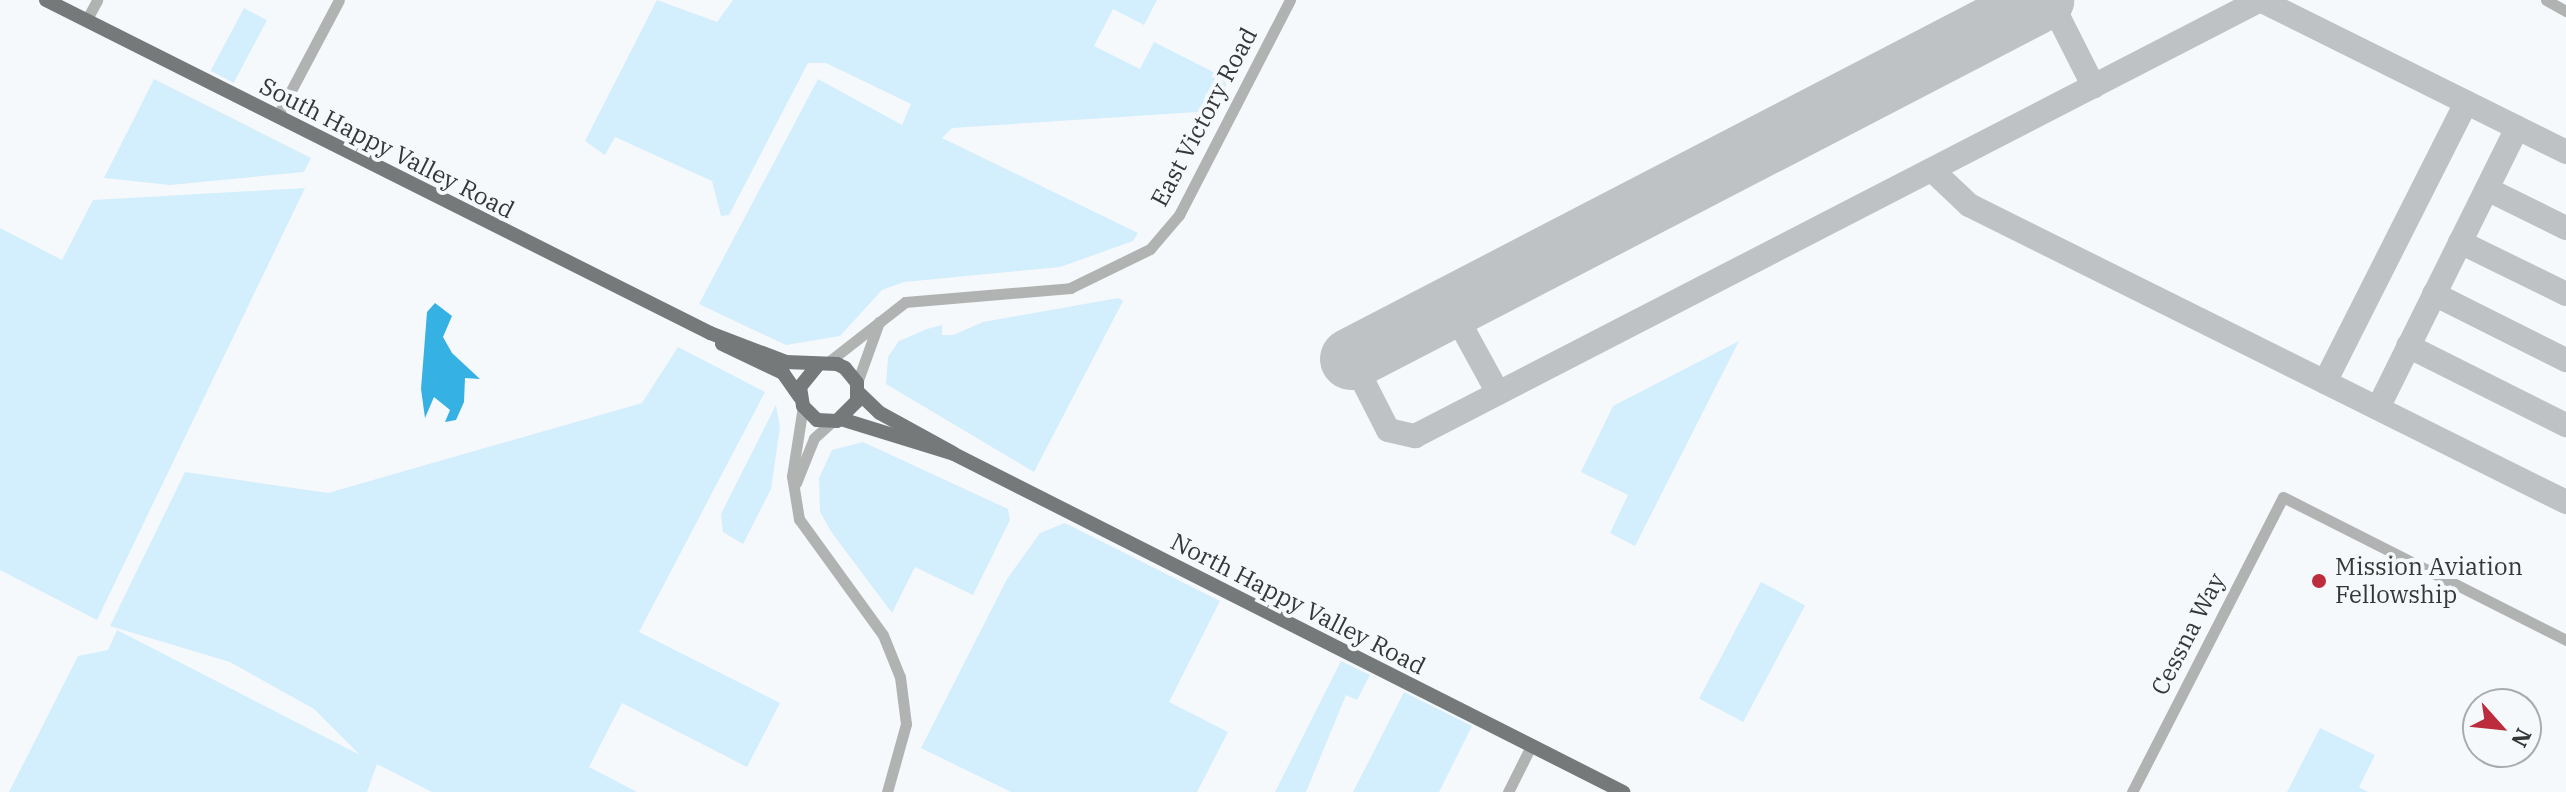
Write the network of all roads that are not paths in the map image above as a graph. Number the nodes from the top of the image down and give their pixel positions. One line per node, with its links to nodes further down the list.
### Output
1 (46, 0): 7 (main road, South Happy Valley Road)
2 (97, 0): 7 (street)
3 (339, 0): 8 (street)
4 (1290, 0): 9 (street, East Victory Road)
5 (2546, 0): 6 (street)
6 (2566, 11)
7 (86, 21): 8 (main road, South Happy Valley Road)
8 (277, 117): 10 (main road, South Happy Valley Road)
9 (879, 322): 11 (street, East Victory Road); 12 (street)
10 (710, 333): 11 (main road); 13 (main road)
11 (823, 364): 12 (main road); 13 (main road)
12 (858, 387): 14 (main road); 15 (main road, North Happy Valley Road)
13 (802, 402): 14 (main road); 16 (street)
14 (837, 420): 15 (main road, North Happy Valley Road); 16 (street)
15 (954, 454): 18 (main road, North Happy Valley Road)
16 (794, 487): 19 (street)
17 (2566, 640): 22 (street, Cessna Way)
18 (1531, 746): 20 (street); 21 (main road, North Happy Valley Road)
19 (890, 791)
20 (1508, 792)
21 (1623, 792)
22 (2132, 792)

